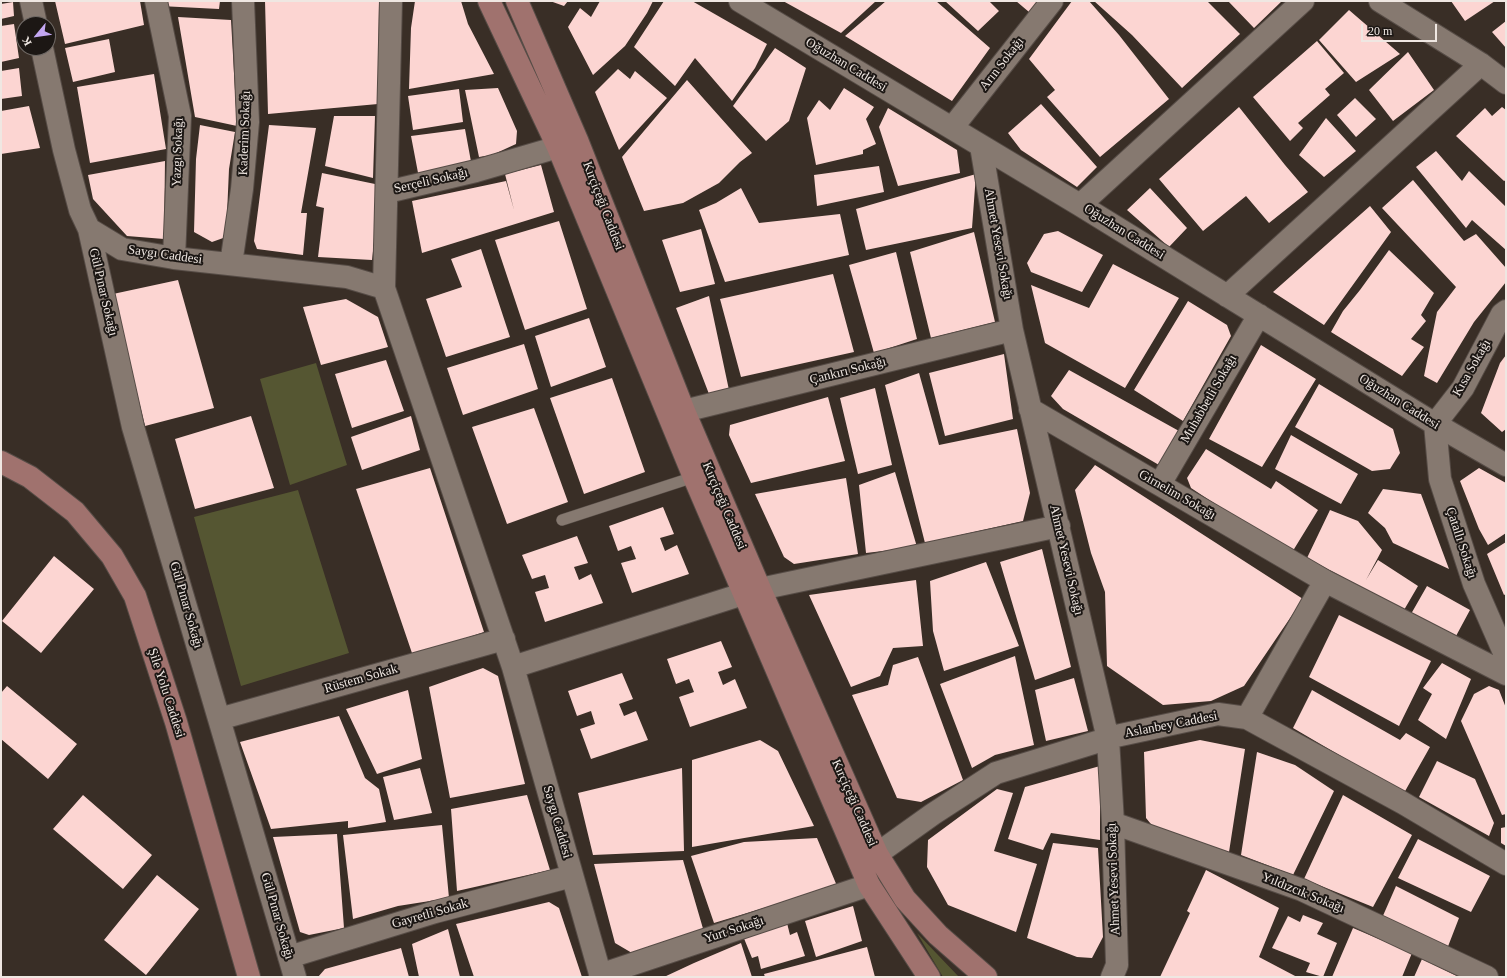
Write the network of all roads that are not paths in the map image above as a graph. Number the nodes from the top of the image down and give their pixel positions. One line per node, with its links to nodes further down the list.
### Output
1 (31, 1): 11 (street)
2 (156, 1): 21 (street, Yazgı Sokağı)
3 (243, 1): 22 (street, Kaderim Sokağı)
4 (391, 1): 18 (street)
5 (489, 1): 17 (main road, Kırçiçeği Caddesi)
6 (517, 1): 29 (main road, Kırçiçeği Caddesi)
7 (740, 1): 15 (street, Oğuzhan Caddesi)
8 (1052, 1): 15 (street, Arın Sokağı)
9 (1303, 1): 19 (street)
10 (1380, 1): 13 (street)
11 (34, 16)
12 (44, 56): 20 (street)
13 (1481, 64): 14 (street); 24 (street)
14 (1506, 82)
15 (952, 128): 16 (street, Oğuzhan Caddesi)
16 (981, 146): 19 (street, Oğuzhan Caddesi); 27 (street, Ahmet Yesevi Sokağı)
17 (558, 147): 18 (street, Serçeli Sokağı); 33 (main road, Kırçiçeği Caddesi)
18 (387, 192): 23 (street)
19 (1080, 205): 24 (street, Oğuzhan Caddesi)
20 (89, 229): 21 (street, Saygı Caddesi); 44 (street, Gül Pınar Sokağı)
21 (174, 258): 22 (street, Saygı Caddesi)
22 (231, 264): 23 (street, Saygı Caddesi)
23 (384, 288): 39 (street, Saygı Caddesi)
24 (1227, 296): 26 (street, Oğuzhan Caddesi)
25 (1506, 311): 30 (street, Kısa Sokağı)
26 (1259, 315): 30 (street, Oğuzhan Caddesi); 34 (street, Muhabbetli Sokağı)
27 (1012, 330): 28 (street, Ahmet Yesevi Sokağı); 29 (street, Çankırı Sokağı)
28 (1030, 409): 34 (street, Girnelim Sokağı); 36 (street, Ahmet Yesevi Sokağı)
29 (684, 411): 38 (main road, Kırçiçeği Caddesi)
30 (1435, 424): 32 (street, Oğuzhan Caddesi); 40 (street, Çatallı Sokağı)
31 (1, 462): 53 (main road, Şile Yolu Caddesi)
32 (1506, 465)
33 (694, 478): 35 (lane); 38 (main road, Kırçiçeği Caddesi)
34 (1160, 484): 37 (street, Girnelim Sokağı)
35 (562, 520)
36 (1058, 526): 38 (street); 45 (street, Ahmet Yesevi Sokağı)
37 (1324, 581): 42 (street, Girnelim Sokağı); 43 (street)
38 (752, 591): 41 (street); 47 (main road, Kırçiçeği Caddesi); 50 (main road, Kırçiçeği Caddesi)
39 (504, 639): 41 (street, Saygı Caddesi); 44 (street, Rüstem Sokak)
40 (1506, 657)
41 (513, 667): 49 (street, Saygı Caddesi)
42 (1506, 674)
43 (1247, 718): 45 (street, Aslanbey Caddesi); 48 (street, Aslanbey Caddesi)
44 (219, 719): 51 (street, Gül Pınar Sokağı)
45 (1108, 739): 46 (street, Ahmet Yesevi Sokağı); 47 (street, Aslanbey Caddesi)
46 (1113, 823): 56 (street, Ahmet Yesevi Sokağı); 57 (street, Yıldızcık Sokağı)
47 (876, 854): 55 (main road, Kırçiçeği Caddesi)
48 (1506, 864)
49 (572, 876): 51 (street, Gayretli Sokak); 52 (street, Saygı Caddesi)
50 (869, 885): 52 (street, Yurt Sokağı); 54 (main road, Kırçiçeği Caddesi)
51 (292, 967)
52 (600, 976)
53 (249, 977)
54 (929, 977)
55 (986, 977)
56 (1112, 977)
57 (1487, 977)

